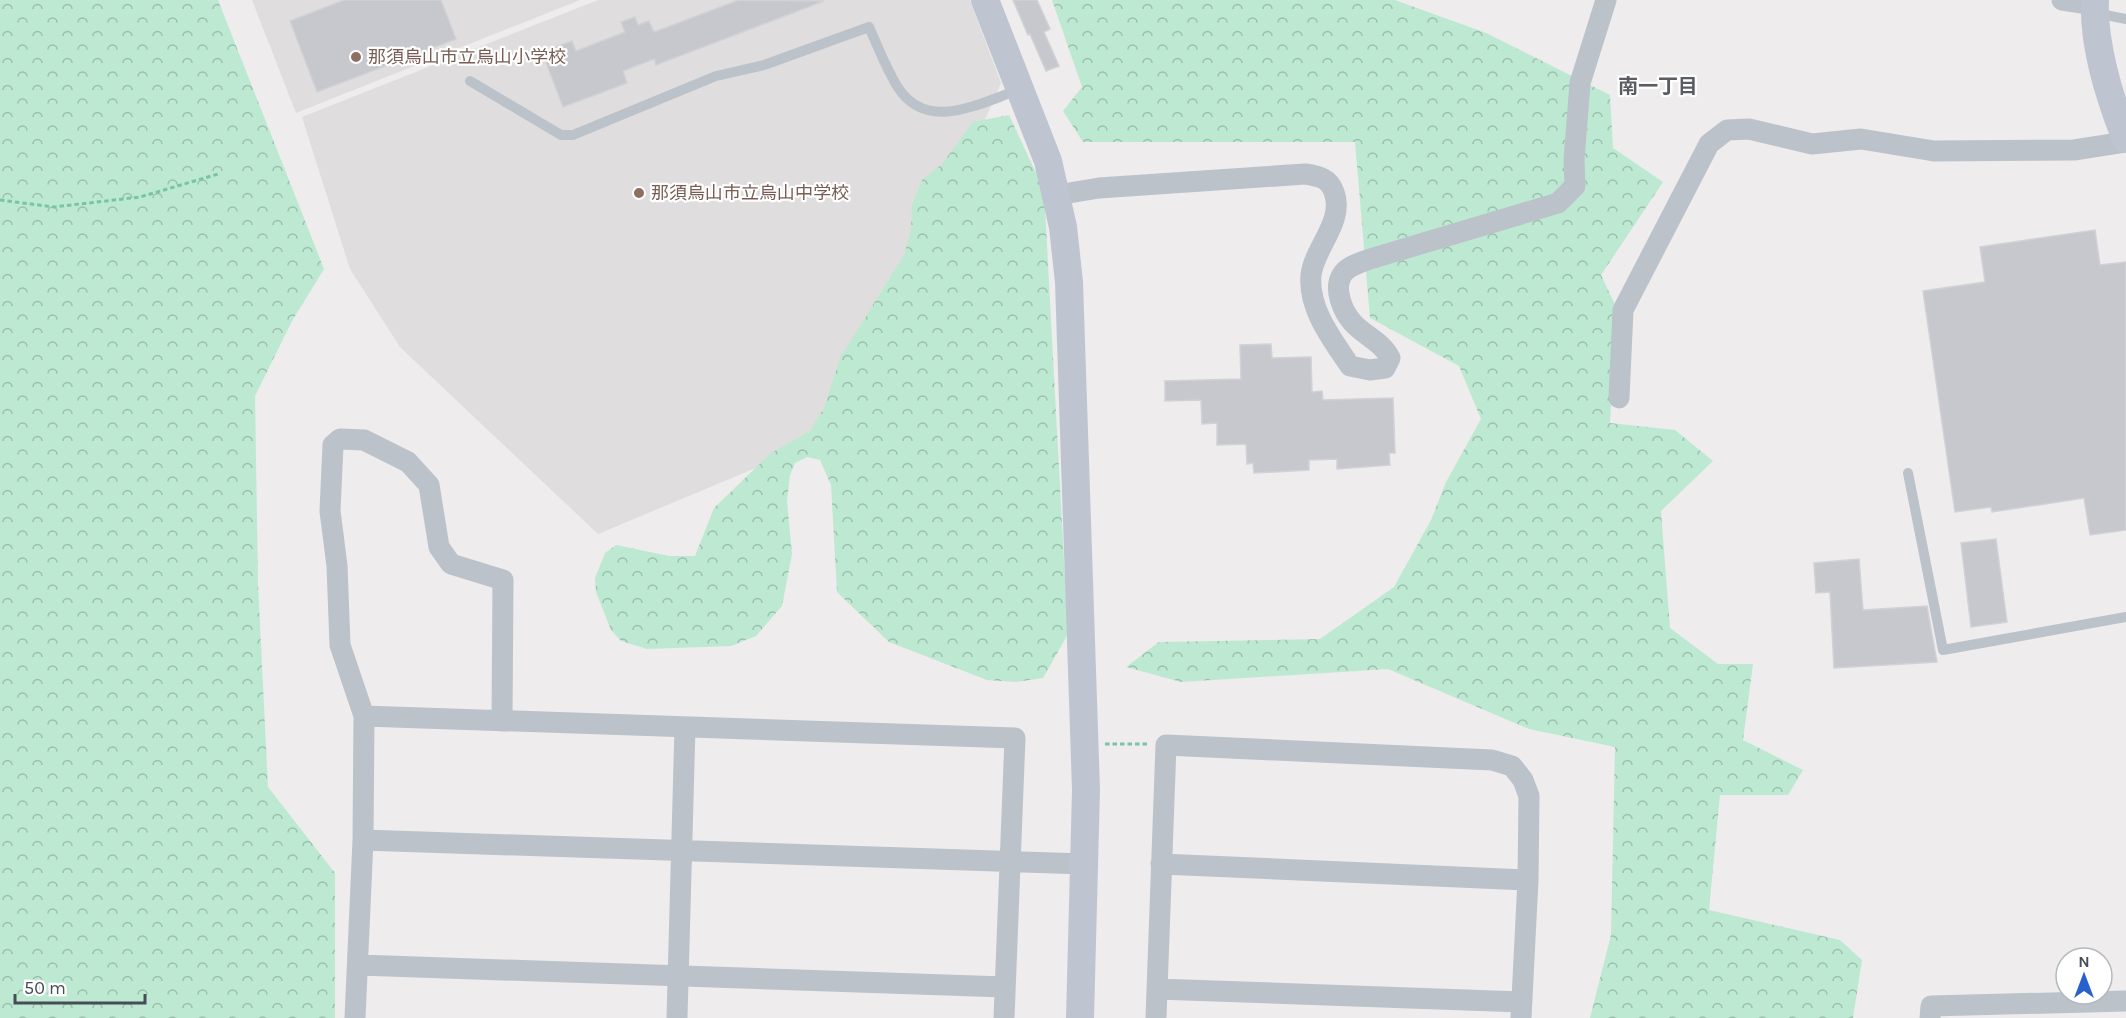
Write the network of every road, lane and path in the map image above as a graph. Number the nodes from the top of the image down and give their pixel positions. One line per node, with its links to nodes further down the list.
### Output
1 (985, 0): 7 (street)
2 (1606, 0): 10 (street)
3 (2062, 0): 4 (street)
4 (2096, 6): 5 (lane); 8 (street)
5 (2126, 19)
6 (470, 81): 7 (lane)
7 (1021, 88): 10 (street)
8 (2126, 141): 12 (street)
9 (218, 174): 11 (path)
10 (1057, 195): 18 (street)
11 (0, 200)
12 (1619, 398)
13 (1908, 474): 14 (lane)
14 (2126, 617)
15 (364, 716): 16 (street); 16 (street); 20 (street)
16 (502, 721): 17 (street)
17 (685, 727): 21 (street); 22 (street)
18 (1085, 743): 19 (path); 23 (street)
19 (1166, 745): 24 (street); 25 (street)
20 (363, 840): 21 (street); 26 (street)
21 (682, 851): 22 (street); 27 (street)
22 (1010, 861): 23 (street); 28 (street)
23 (1084, 864): 35 (street)
24 (1161, 864): 25 (street); 29 (street)
25 (1528, 880): 31 (street)
26 (359, 964): 27 (street); 32 (street)
27 (678, 975): 28 (street); 33 (street)
28 (1005, 987): 34 (street)
29 (1157, 989): 31 (street); 36 (street)
30 (2126, 1001): 37 (street)
31 (1521, 1010)
32 (355, 1018)
33 (677, 1018)
34 (1004, 1018)
35 (1080, 1018)
36 (1156, 1018)
37 (1930, 1018)

